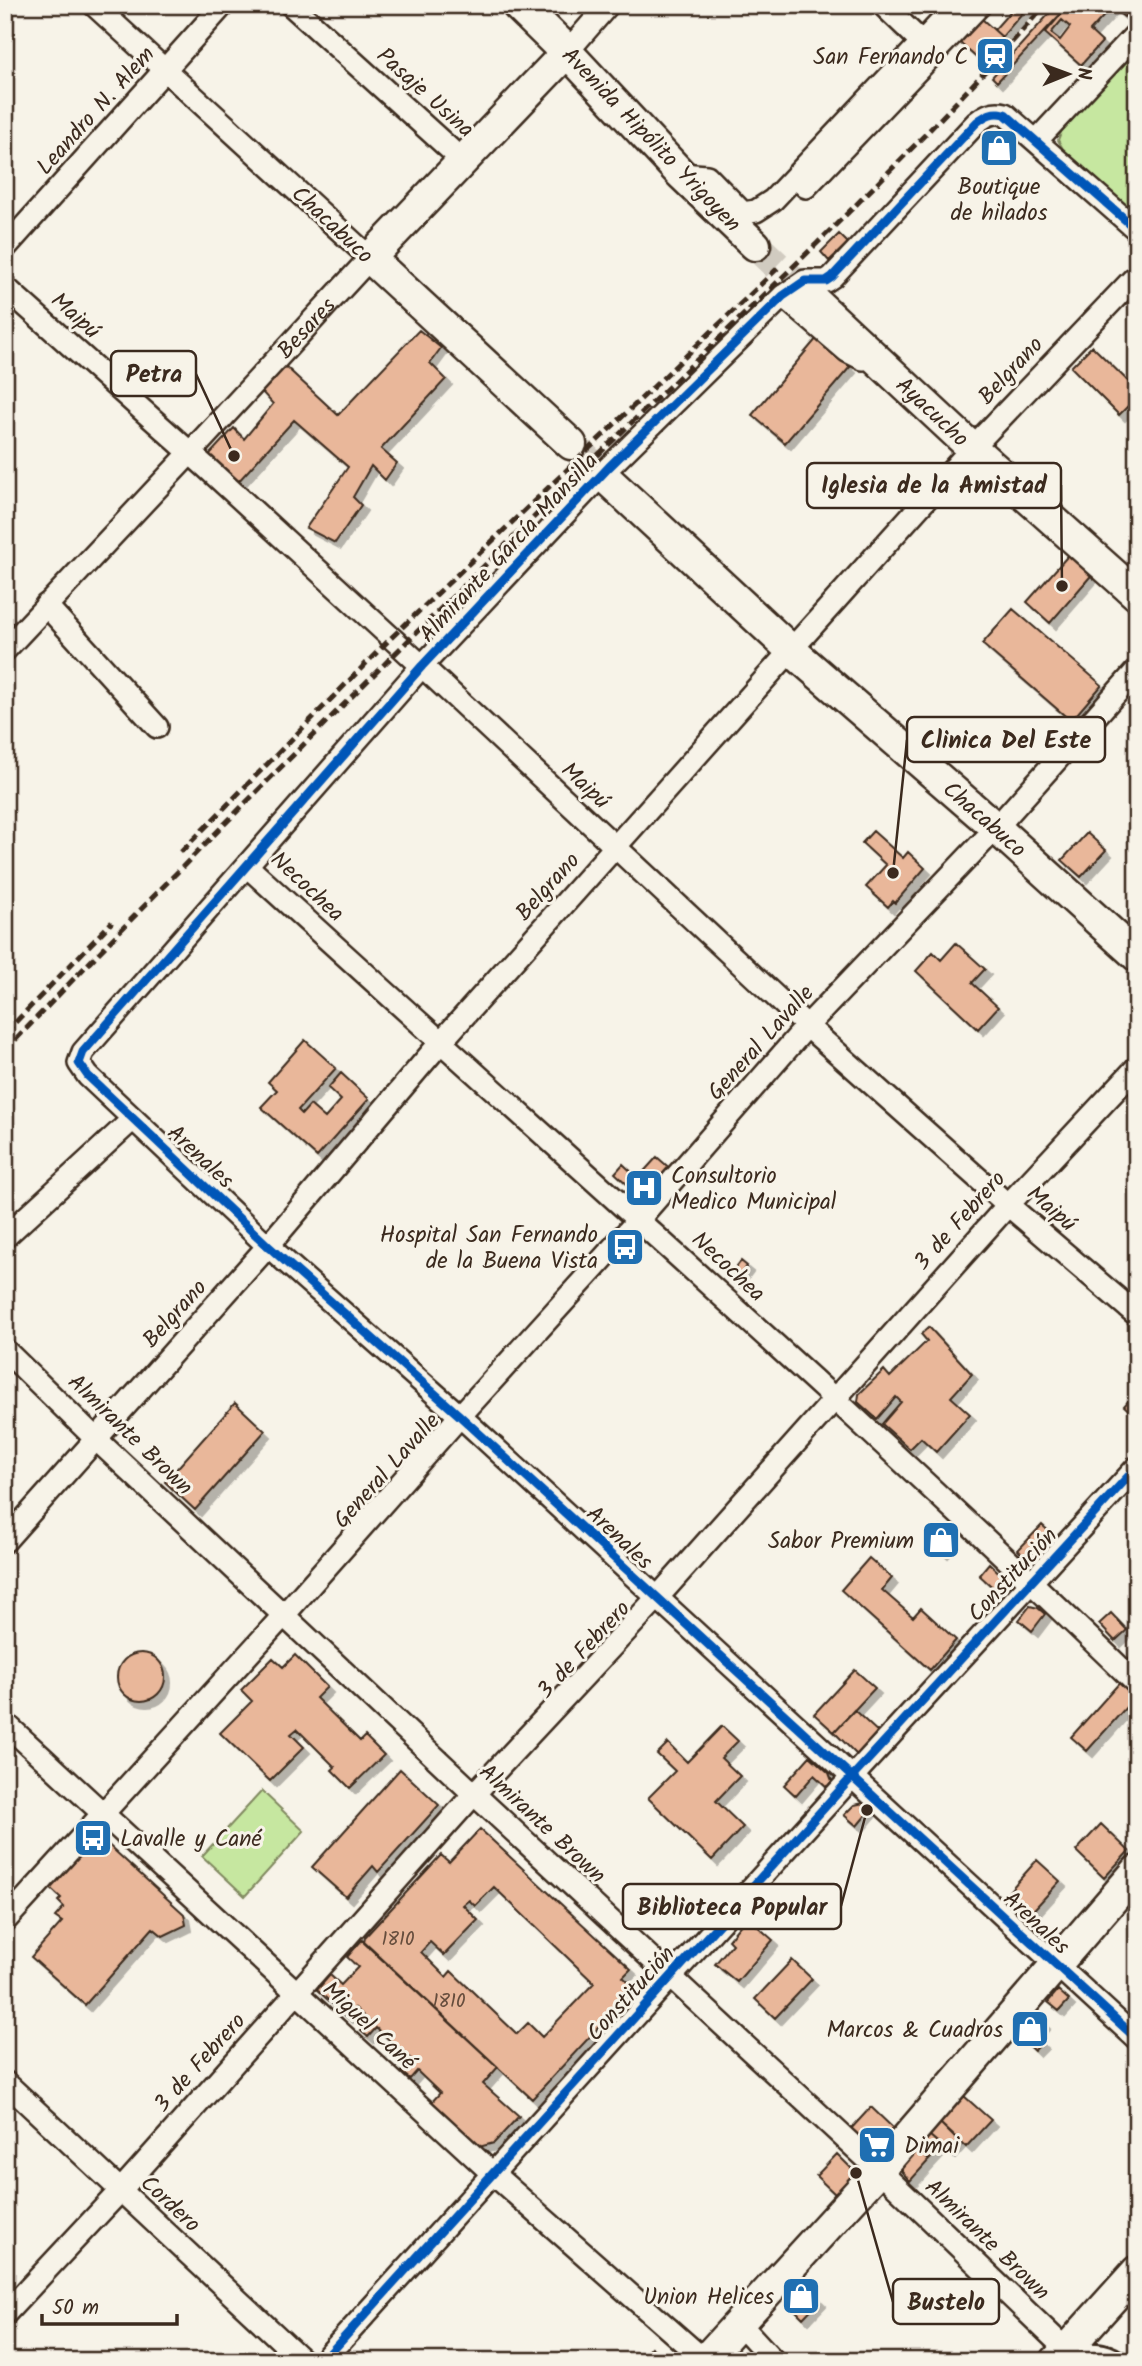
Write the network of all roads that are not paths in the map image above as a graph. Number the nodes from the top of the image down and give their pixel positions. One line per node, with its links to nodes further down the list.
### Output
1 (94, 5): 12 (street, Chacabuco)
2 (223, 5): 12 (street, Leandro N. Alem)
3 (291, 5): 14 (street, Pasaje Usina)
4 (519, 5): 11 (main road, Avenida Hipólito Yrigoyen)
5 (608, 5): 11 (street, Besares)
6 (883, 5): 10 (street)
7 (957, 5): 10 (street)
8 (980, 5): 10 (street)
9 (1137, 33): 13 (street)
10 (929, 48): 15 (street)
11 (567, 52): 14 (street, Besares); 15 (street, Avenida Hipólito Yrigoyen)
12 (166, 70): 18 (street, Leandro N. Alem); 19 (street, Chacabuco)
13 (1037, 141): 16 (street); 22 (street, Almirante García Mansilla)
14 (463, 161): 19 (street, Besares)
15 (681, 174): 17 (street, Avenida Hipólito Yrigoyen)
16 (1137, 230)
17 (755, 244)
18 (5, 248)
19 (370, 258): 23 (street, Chacabuco); 25 (street, Besares)
20 (1137, 275): 24 (street, Belgrano)
21 (5, 287): 25 (street, Maipú)
22 (801, 291): 24 (street, Ayacucho); 26 (street, Almirante García Mansilla)
23 (571, 444)
24 (972, 448): 27 (street, Ayacucho); 30 (street, Belgrano)
25 (190, 453): 28 (street, Besares); 31 (street, Maipú)
26 (609, 475): 30 (street, Chacabuco); 31 (street, Almirante García Mansilla)
27 (1137, 595)
28 (46, 605): 29 (street, Besares); 33 (street)
29 (5, 650)
30 (792, 650): 34 (street, Chacabuco); 35 (street, Belgrano)
31 (422, 666): 35 (street, Maipú); 36 (street, Almirante García Mansilla)
32 (1137, 670): 34 (street, General Lavalle)
33 (156, 727)
34 (996, 828): 37 (street, Chacabuco); 38 (street, General Lavalle)
35 (615, 849): 38 (street, Maipú); 39 (street, Belgrano)
36 (247, 866): 39 (street, Necochea); 40 (street, Almirante García Mansilla)
37 (1137, 956)
38 (807, 1026): 43 (street, Maipú); 44 (street, General Lavalle)
39 (440, 1043): 44 (street, Necochea); 46 (street, Belgrano)
40 (79, 1063): 42 (street, Arenales)
41 (1137, 1067): 43 (street, 3 de Febrero)
42 (133, 1119): 45 (street); 46 (street, Arenales)
43 (1008, 1205): 47 (street, Maipú); 49 (street, 3 de Febrero)
44 (639, 1219): 49 (street, Necochea); 50 (street, General Lavalle)
45 (5, 1237)
46 (268, 1246): 50 (street, Arenales); 51 (street, Belgrano)
47 (1137, 1315)
48 (5, 1350): 51 (street, Almirante Brown)
49 (833, 1399): 54 (street, Necochea); 55 (street, 3 de Febrero)
50 (460, 1416): 55 (street, Arenales); 56 (street, General Lavalle)
51 (96, 1440): 53 (street, Belgrano); 56 (street, Almirante Brown)
52 (1137, 1467): 54 (street, Constitución)
53 (5, 1541)
54 (1032, 1582): 57 (street, Necochea); 59 (street, Constitución)
55 (657, 1598): 59 (street, Arenales); 60 (street, 3 de Febrero)
56 (284, 1615): 60 (street, Almirante Brown); 61 (street, General Lavalle)
57 (1137, 1684)
58 (5, 1723): 61 (street, Miguel Cané)
59 (852, 1777): 64 (street, Arenales); 65 (street, Constitución)
60 (474, 1794): 65 (street, Almirante Brown); 66 (street, 3 de Febrero)
61 (104, 1813): 63 (street, General Lavalle); 66 (street, Miguel Cané)
62 (1137, 1871): 64 (street)
63 (5, 1921)
64 (1056, 1966): 67 (street, Arenales); 69 (street)
65 (670, 1977): 69 (street, Almirante Brown); 70 (street, Constitución)
66 (296, 1992): 70 (street, Miguel Cané); 71 (street, 3 de Febrero)
67 (1137, 2039)
68 (5, 2082): 71 (street, Cordero)
69 (879, 2170): 74 (street); 75 (street, Almirante Brown)
70 (492, 2173): 77 (street, Constitución); 78 (street, Miguel Cané)
71 (120, 2191): 73 (street, 3 de Febrero); 76 (street, Cordero)
72 (1137, 2271): 75 (street)
73 (5, 2314)
74 (738, 2322): 78 (street); 79 (street)
75 (1067, 2357): 80 (lane)
76 (303, 2361)
77 (323, 2361)
78 (704, 2361)
79 (774, 2361)
80 (1124, 2361)

